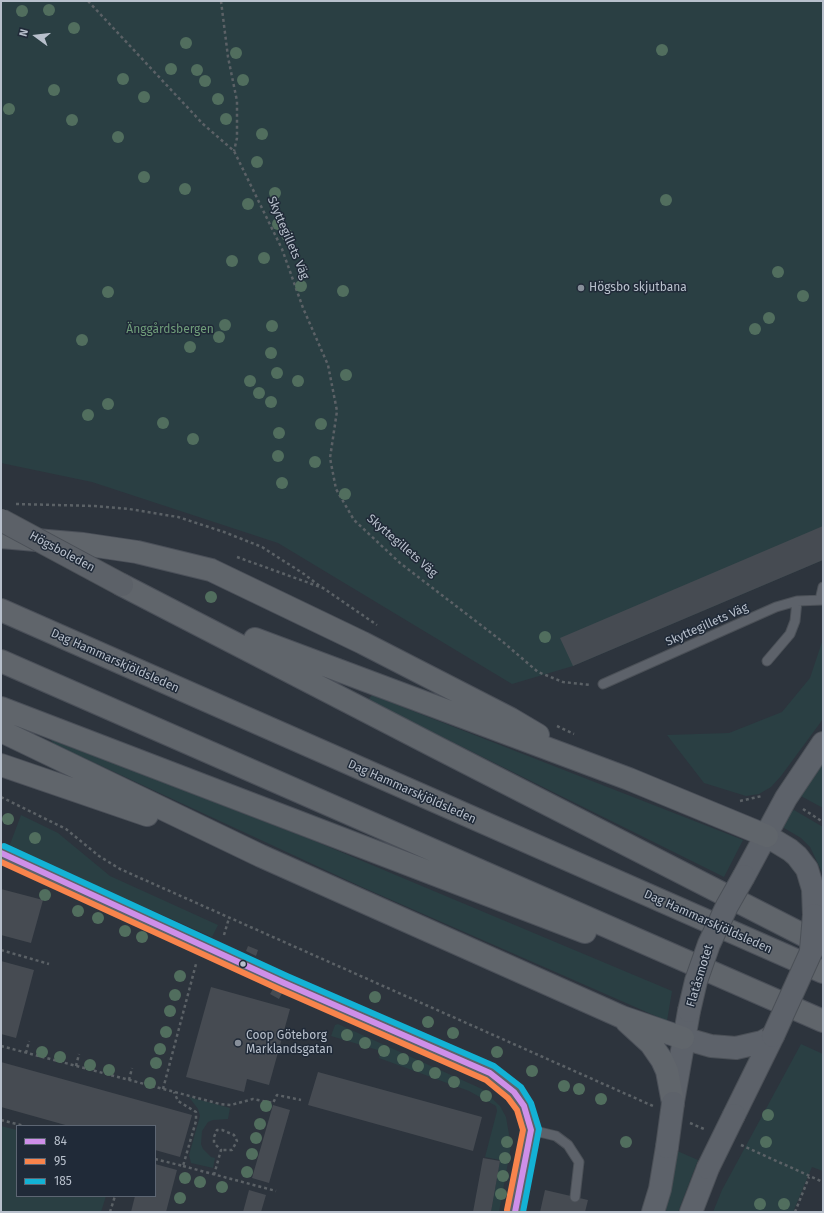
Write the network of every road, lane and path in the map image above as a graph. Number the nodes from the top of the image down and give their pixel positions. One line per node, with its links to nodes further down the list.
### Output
1 (88, 1): 3 (path, Skyttegillets Väg)
2 (221, 1): 3 (path)
3 (234, 151): 14 (path, Skyttegillets Väg)
4 (5, 511): 7 (path); 10 (main road, Högsboleden, bridge)
5 (1, 537): 18 (main road)
6 (823, 587): 8 (lane)
7 (323, 588)
8 (821, 600): 9 (lane, Skyttegillets Väg)
9 (796, 601): 13 (lane); 14 (lane, Skyttegillets Väg)
10 (165, 606): 18 (main road); 28 (main road)
11 (1, 610): 32 (main road, Dag Hammarskjöldsleden)
12 (1, 661): 33 (main road)
13 (767, 661)
14 (603, 684)
15 (1, 708): 33 (main road)
16 (1, 731): 26 (main road)
17 (823, 743): 21 (street, Flatåsmotet)
18 (581, 762): 24 (main road)
19 (1, 765): 26 (main road)
20 (1, 797): 47 (path)
21 (786, 798): 22 (path); 23 (path); 24 (street, Flatåsmotet)
22 (738, 801)
23 (823, 822)
24 (767, 836): 27 (street); 36 (street, Flatåsmotet, bridge)
25 (1, 853): 52 (street)
26 (261, 856): 34 (main road)
27 (819, 924): 28 (street, bridge)
28 (817, 948): 38 (street, bridge)
29 (1, 950): 31 (path)
30 (197, 960): 45 (path)
31 (49, 964)
32 (823, 972)
33 (760, 993): 35 (main road)
34 (622, 1017): 36 (main road); 47 (main road)
35 (823, 1021)
36 (683, 1038): 38 (street); 47 (street, Flatåsmotet)
37 (29, 1041): 40 (path)
38 (768, 1041): 67 (street, bridge)
39 (1, 1046): 40 (path)
40 (26, 1053): 42 (path)
41 (79, 1054): 42 (path)
42 (76, 1066): 44 (path)
43 (132, 1068): 44 (path)
44 (129, 1080): 45 (path)
45 (163, 1089): 46 (path)
46 (174, 1092): 48 (path); 57 (path)
47 (670, 1096): 66 (street, Flatåsmotet, bridge)
48 (301, 1100)
49 (1, 1120): 51 (path)
50 (686, 1121): 53 (path)
51 (20, 1125)
52 (531, 1130): 63 (lane); 65 (street)
53 (706, 1130)
54 (734, 1142): 59 (path)
55 (221, 1150): 55 (path); 58 (path)
56 (156, 1159): 57 (path)
57 (183, 1166): 58 (path)
58 (214, 1174): 61 (path)
59 (809, 1177): 60 (path); 68 (path)
60 (823, 1182)
61 (276, 1191)
62 (115, 1197): 64 (path)
63 (575, 1197)
64 (110, 1212)
65 (515, 1212)
66 (653, 1212)
67 (691, 1212)
68 (795, 1212)

